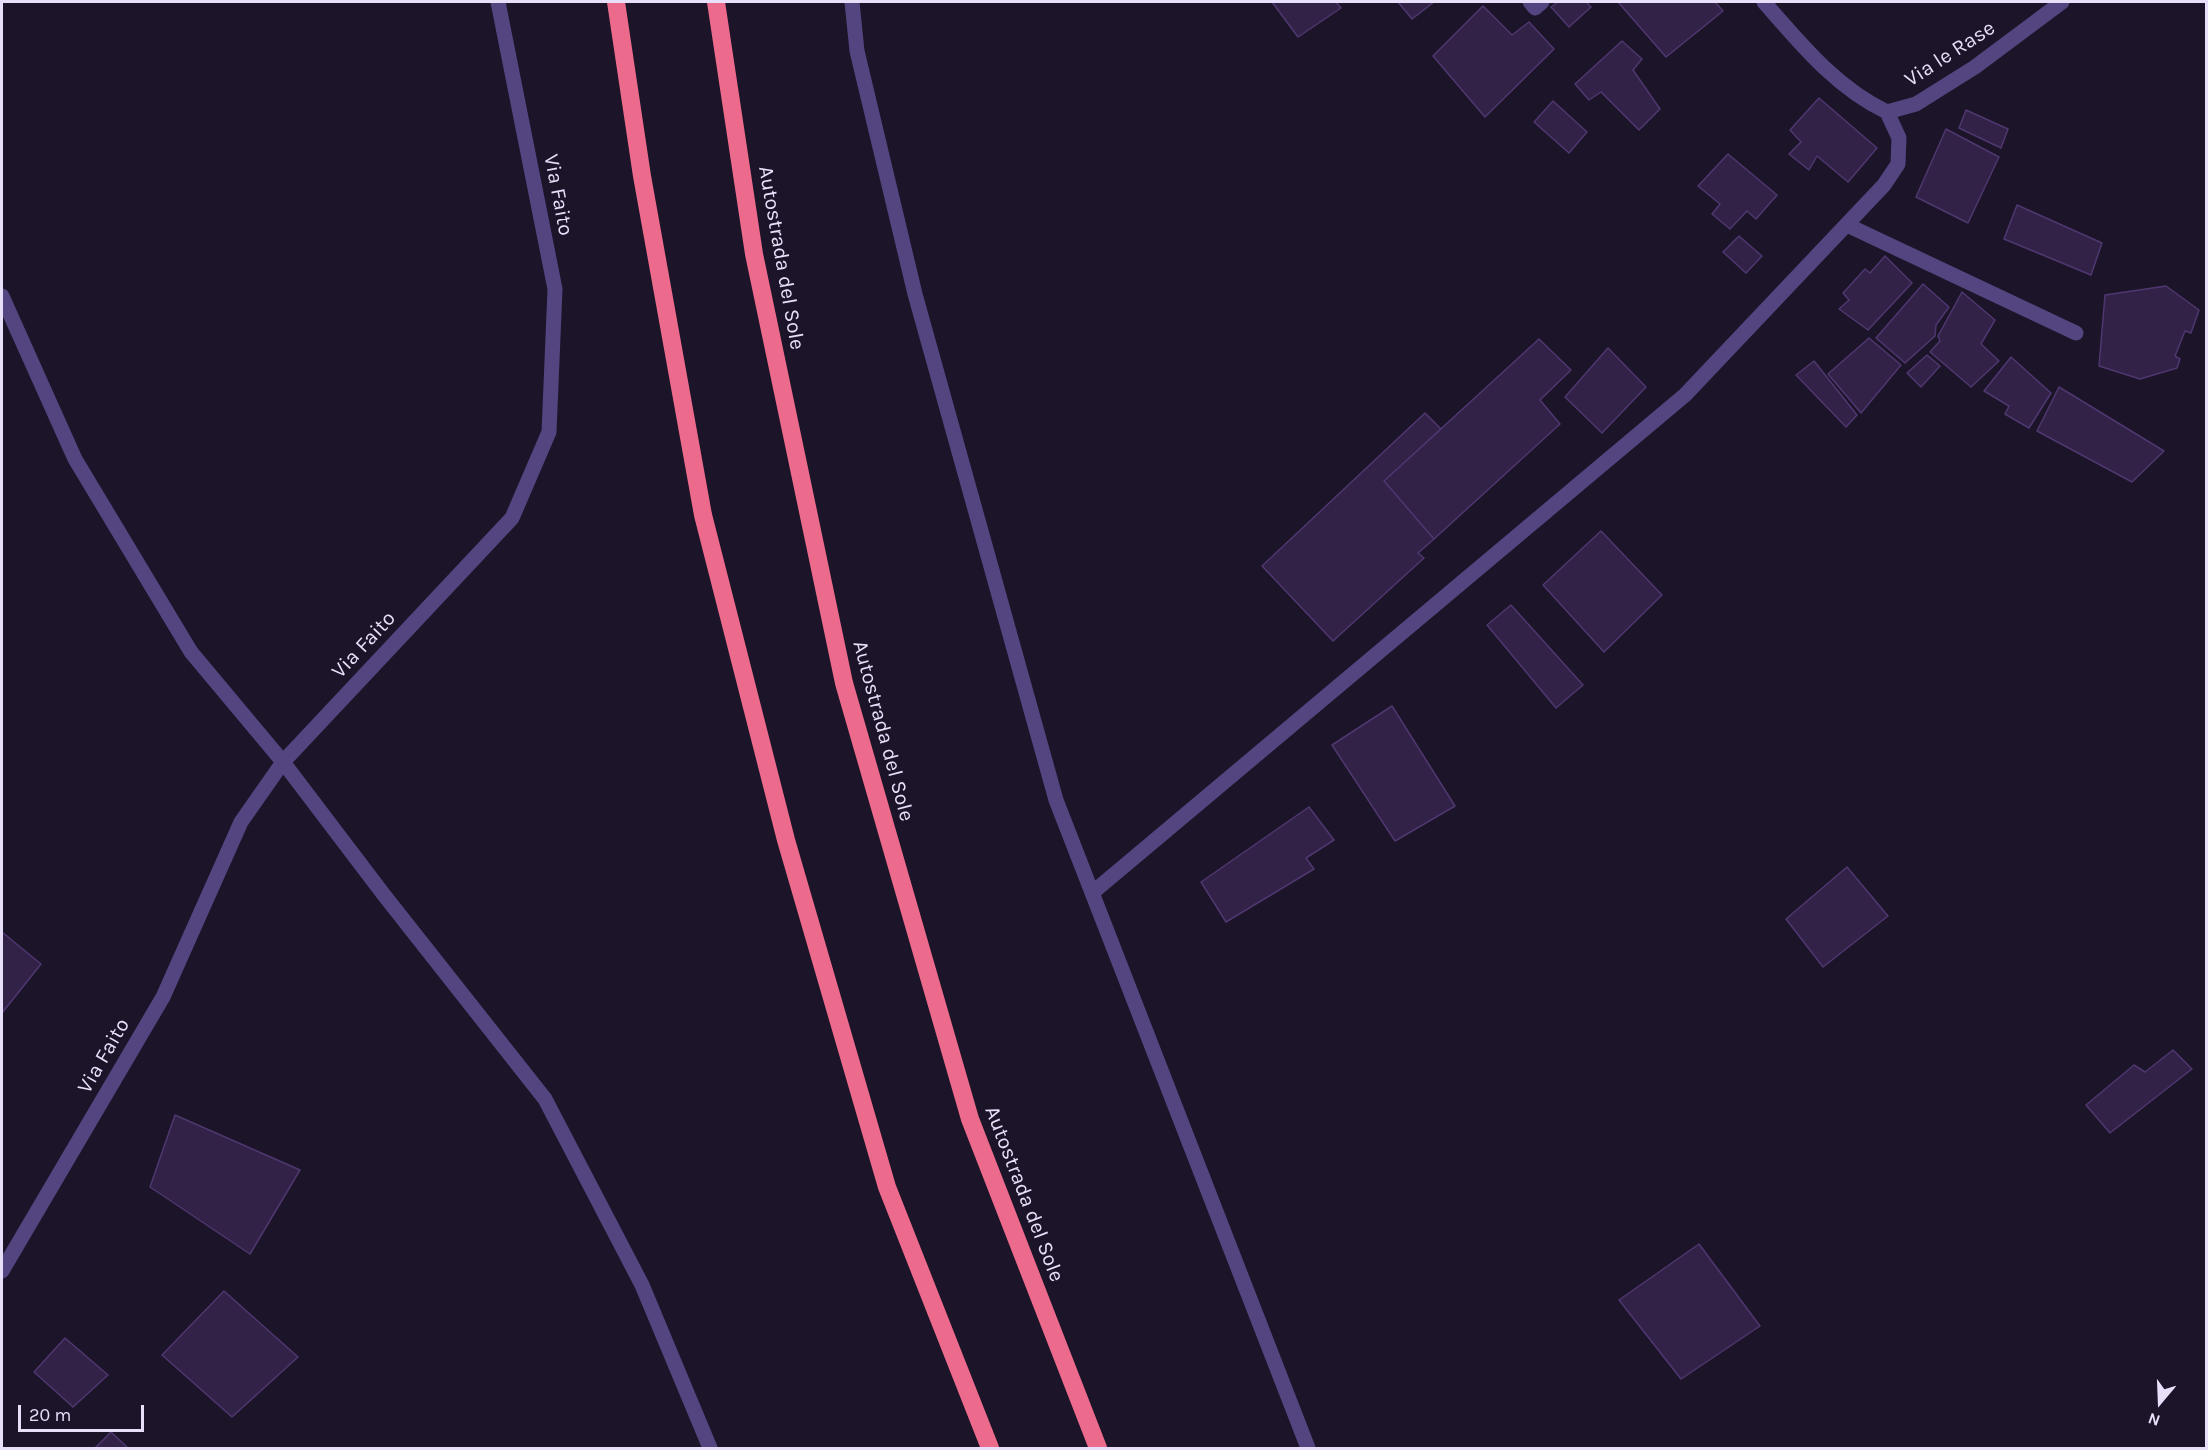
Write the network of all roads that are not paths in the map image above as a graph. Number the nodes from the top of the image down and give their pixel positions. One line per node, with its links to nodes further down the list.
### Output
1 (498, 2): 13 (street, Via Faito)
2 (616, 2): 17 (highway)
3 (716, 2): 18 (highway, Autostrada del Sole)
4 (852, 2): 14 (street)
5 (1530, 2): 6 (street)
6 (1542, 2)
7 (1764, 2): 9 (street)
8 (2062, 2): 9 (street, Via le Rase)
9 (1887, 112): 10 (street)
10 (1847, 225): 12 (street); 14 (street)
11 (2, 296): 13 (street)
12 (2076, 333)
13 (283, 762): 15 (street, Via Faito); 16 (street)
14 (1092, 893): 19 (street)
15 (2, 1271)
16 (710, 1449)
17 (990, 1449)
18 (1098, 1449)
19 (1308, 1449)

